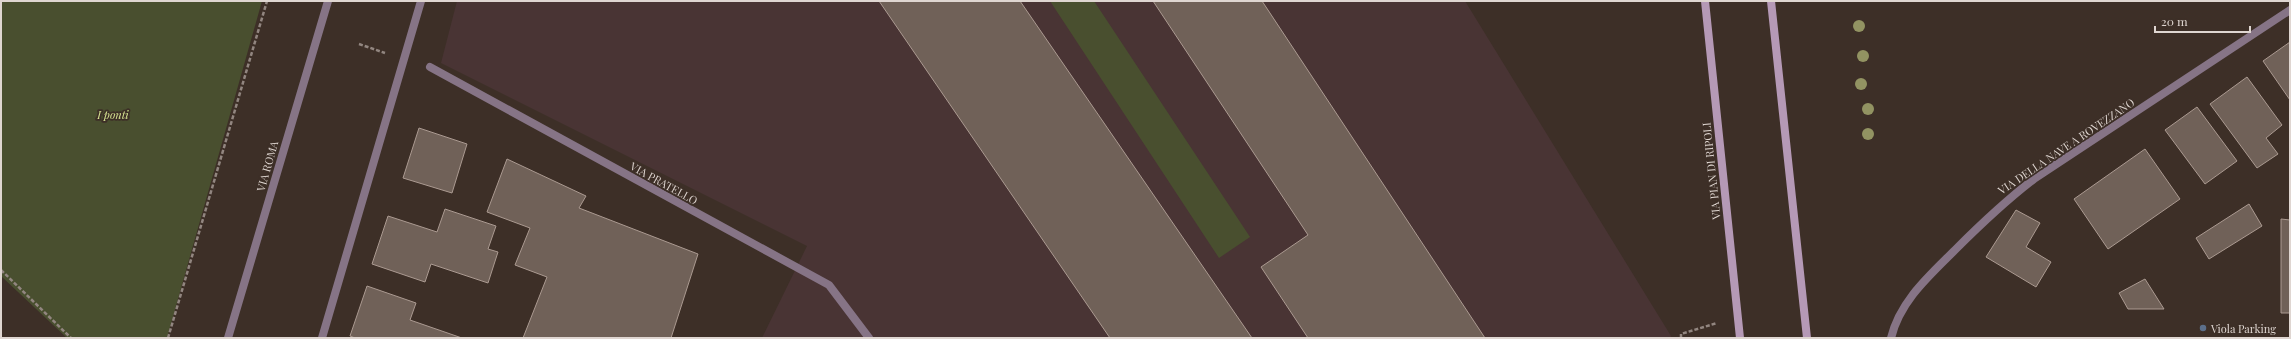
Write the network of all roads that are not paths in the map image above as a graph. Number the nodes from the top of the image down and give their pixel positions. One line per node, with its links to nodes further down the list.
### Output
1 (328, 1): 7 (street, VIA ROMA)
2 (421, 1): 8 (street)
3 (1705, 1): 10 (main road, VIA PIAN DI RIPOLI)
4 (1771, 1): 11 (main road)
5 (2290, 10): 12 (street, VIA DELLA NAVE A ROVEZZANO)
6 (430, 67): 9 (street, VIA PRATELLO)
7 (228, 338)
8 (322, 338)
9 (869, 338)
10 (1740, 338)
11 (1807, 338)
12 (1891, 338)

